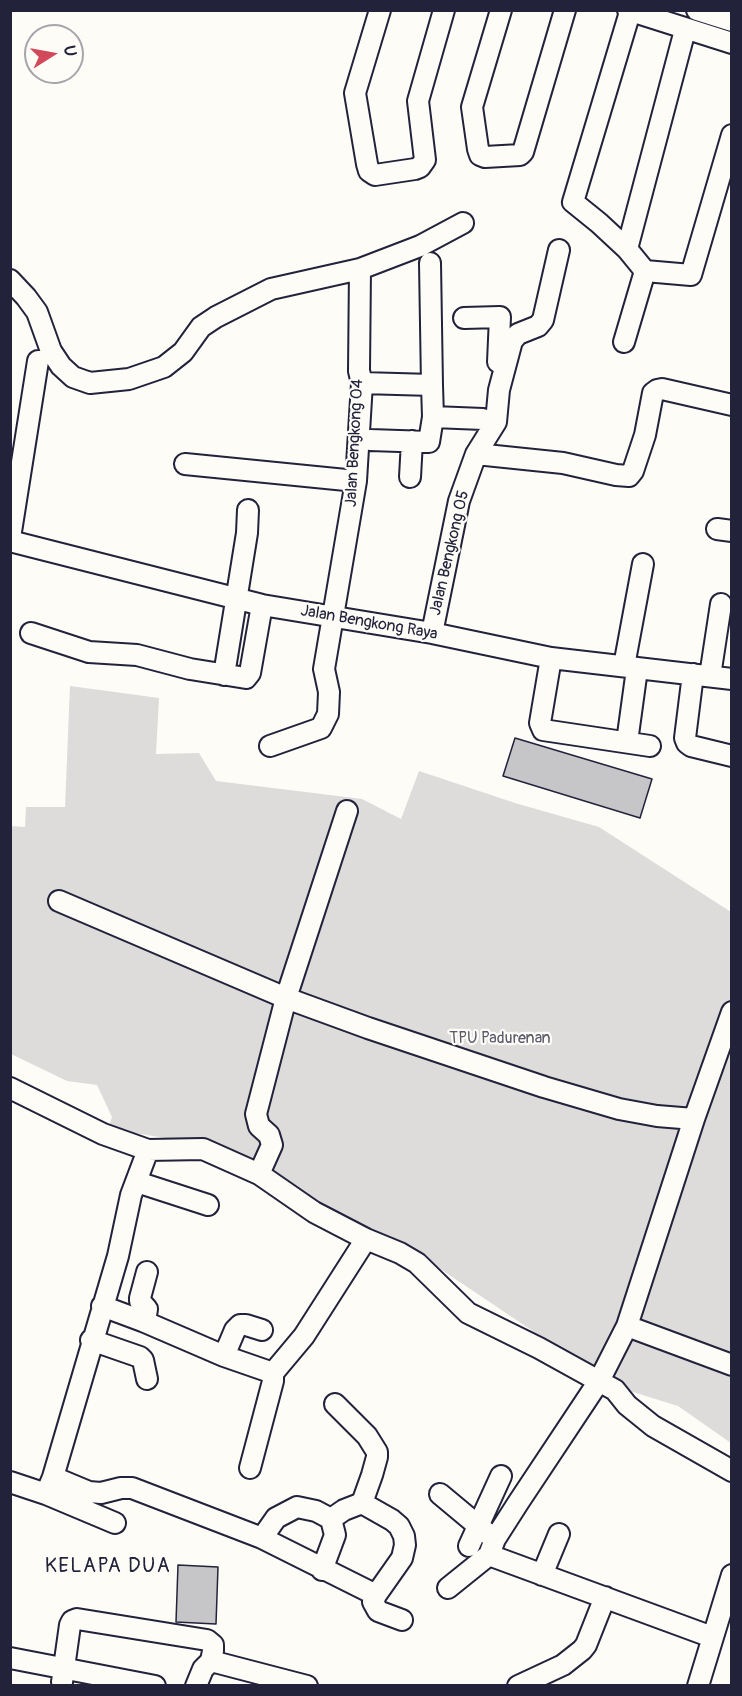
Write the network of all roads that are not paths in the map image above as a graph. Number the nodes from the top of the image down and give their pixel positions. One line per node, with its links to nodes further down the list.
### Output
1 (380, 10): 2 (street)
2 (444, 10)
3 (501, 10): 4 (street)
4 (565, 10)
5 (697, 10): 7 (street)
6 (629, 11): 8 (street); 12 (street)
7 (729, 21): 9 (street)
8 (685, 30): 9 (street); 12 (street)
9 (726, 41)
10 (732, 135): 15 (street)
11 (463, 223): 16 (street)
12 (627, 249): 15 (street)
13 (558, 250): 23 (street, Jalan Bengkong 05)
14 (430, 263): 22 (street)
15 (645, 271): 19 (street)
16 (367, 274): 17 (street); 21 (street, Jalan Bengkong 04)
17 (10, 280)
18 (464, 318): 23 (street)
19 (624, 342)
20 (38, 361): 35 (street)
21 (367, 383): 22 (street); 25 (street); 33 (street, Jalan Bengkong 04)
22 (432, 385): 26 (street)
23 (500, 390): 30 (street, Jalan Bengkong 05)
24 (732, 405): 30 (street)
25 (372, 410)
26 (433, 417): 27 (street); 29 (street)
27 (483, 419)
28 (370, 440): 29 (street)
29 (412, 441): 32 (street)
30 (476, 454): 42 (street, Jalan Bengkong 05)
31 (185, 464): 33 (street)
32 (410, 477)
33 (356, 481): 40 (street, Jalan Bengkong 04)
34 (248, 510): 37 (street)
35 (10, 540): 37 (street, Jalan Bengkong Raya)
36 (643, 564): 44 (street)
37 (237, 598): 39 (street, Jalan Bengkong Raya); 45 (street)
38 (721, 604): 46 (street)
39 (262, 605): 40 (street, Jalan Bengkong Raya); 45 (street)
40 (334, 616): 42 (street, Jalan Bengkong Raya); 49 (street, Jalan Bengkong 04)
41 (31, 633): 45 (street)
42 (432, 633): 43 (street, Jalan Bengkong Raya)
43 (551, 658): 44 (street, Jalan Bengkong Raya); 48 (street)
44 (631, 667): 46 (street, Jalan Bengkong Raya); 48 (street)
45 (224, 675)
46 (701, 675): 47 (street, Jalan Bengkong Raya); 51 (street)
47 (732, 680)
48 (627, 742): 50 (street)
49 (270, 746)
50 (650, 746)
51 (732, 756)
52 (348, 811): 54 (street)
53 (59, 901): 54 (street)
54 (286, 998): 57 (street); 59 (street)
55 (732, 1012): 57 (street)
56 (10, 1088): 58 (street)
57 (694, 1119): 66 (street)
58 (148, 1150): 59 (street); 60 (street)
59 (259, 1174): 62 (street)
60 (137, 1182): 61 (street); 64 (street)
61 (208, 1205)
62 (366, 1239): 71 (street); 73 (street)
63 (147, 1272): 65 (street)
64 (102, 1306): 65 (street); 68 (street)
65 (145, 1322): 69 (street)
66 (627, 1326): 70 (street); 73 (street)
67 (262, 1330): 69 (street)
68 (92, 1340): 72 (street); 79 (street)
69 (224, 1356): 71 (street)
70 (732, 1365)
71 (273, 1373): 75 (street)
72 (147, 1379)
73 (599, 1381): 76 (street); 88 (street)
74 (335, 1404): 81 (street)
75 (250, 1468)
76 (732, 1471)
77 (501, 1476): 84 (street)
78 (10, 1482): 79 (street)
79 (49, 1485): 83 (street); 86 (street)
80 (440, 1494): 84 (street)
81 (362, 1503): 82 (street); 93 (street)
82 (331, 1519): 86 (street); 89 (street)
83 (115, 1523)
84 (479, 1526): 87 (street); 88 (street)
85 (560, 1534): 90 (street)
86 (257, 1536): 89 (street)
87 (470, 1546)
88 (492, 1547): 90 (street); 92 (street)
89 (322, 1570): 93 (street)
90 (542, 1575): 94 (street)
91 (732, 1575): 96 (street)
92 (448, 1588)
93 (376, 1595): 95 (street)
94 (605, 1597): 96 (street); 104 (street)
95 (402, 1620)
96 (712, 1637): 105 (street)
97 (10, 1658): 100 (street)
98 (211, 1661): 100 (street); 102 (street); 103 (street)
99 (10, 1672): 100 (street)
100 (68, 1679): 101 (street)
101 (155, 1686)
102 (196, 1686)
103 (307, 1686)
104 (518, 1686)
105 (698, 1686)

